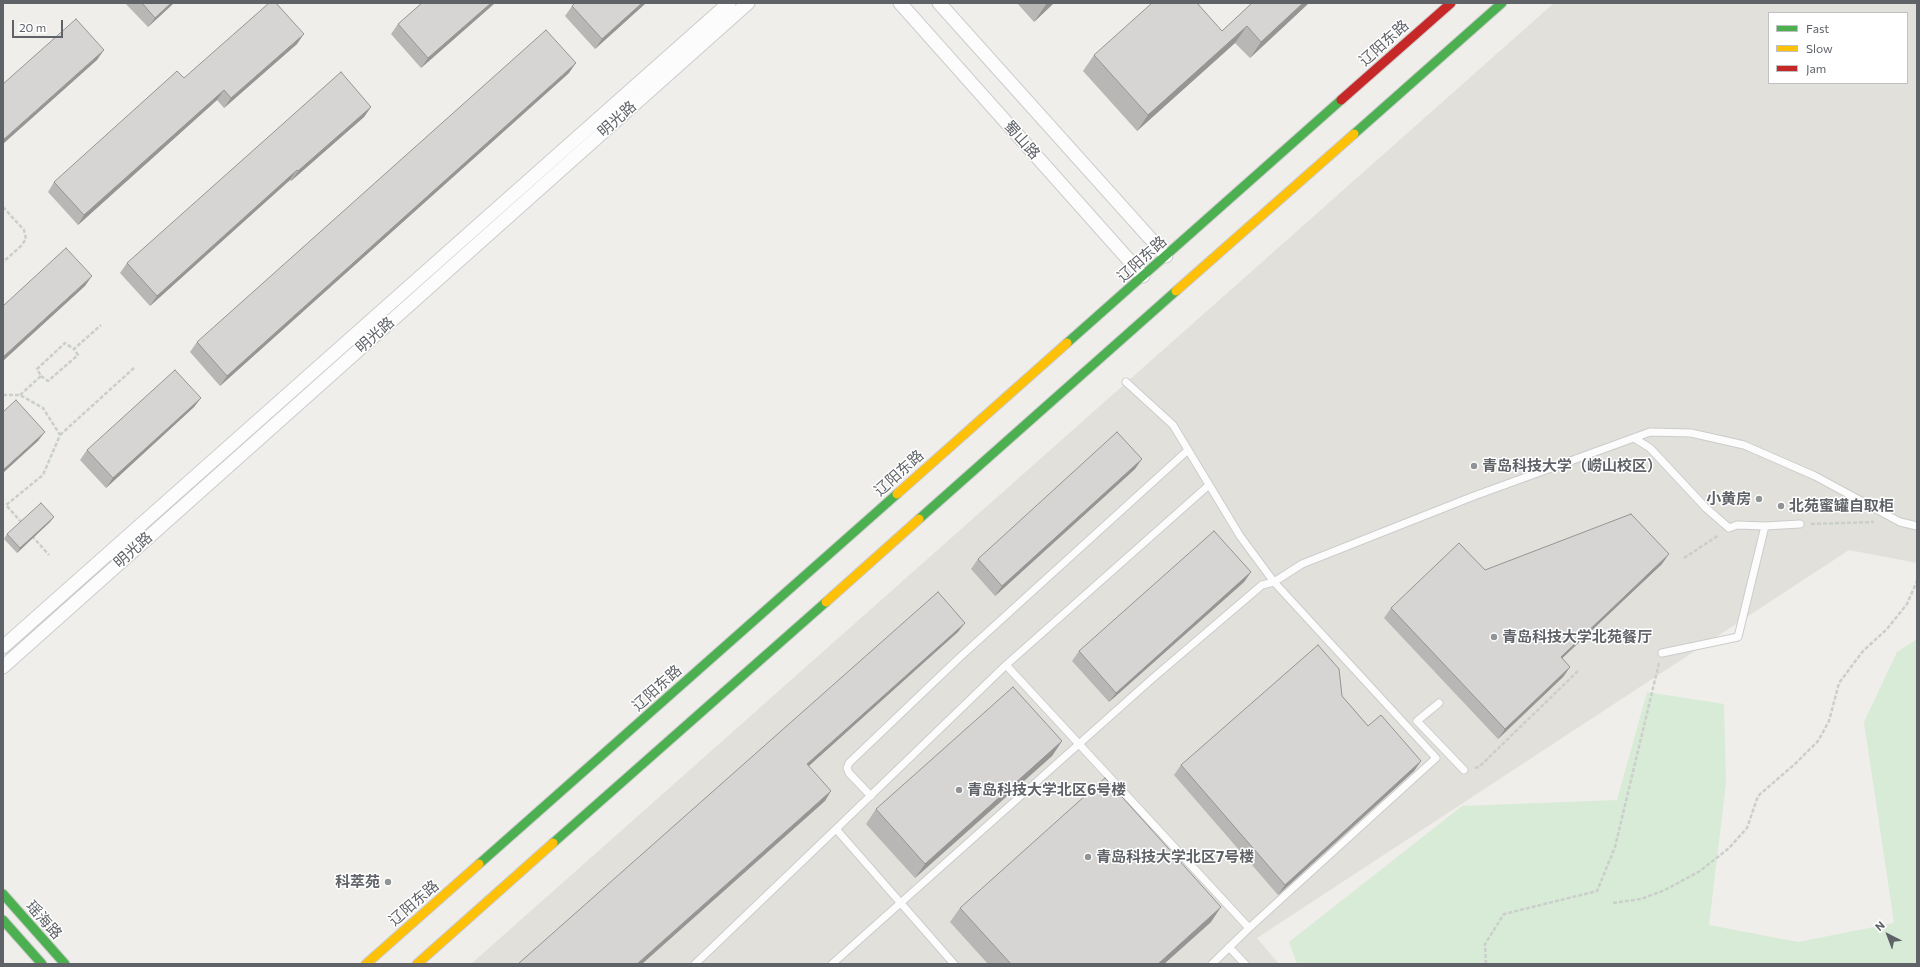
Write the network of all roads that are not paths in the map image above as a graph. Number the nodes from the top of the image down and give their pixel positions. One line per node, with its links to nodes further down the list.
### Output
1 (729, 3): 17 (street, 明光路)
2 (748, 3): 20 (street, 明光路)
3 (900, 3): 8 (street, 蜀山路)
4 (939, 3): 7 (street, 蜀山路)
5 (1450, 3): 7 (main road, 辽阳东路)
6 (1502, 3): 34 (main road)
7 (1166, 256): 8 (main road, 辽阳东路)
8 (1143, 276): 33 (main road, 辽阳东路)
9 (1126, 382): 11 (lane)
10 (1634, 438): 14 (lane); 15 (lane); 16 (lane)
11 (1188, 450): 12 (lane); 24 (lane)
12 (1209, 485): 16 (lane); 19 (lane)
13 (1800, 524): 14 (lane)
14 (1765, 526): 18 (lane)
15 (1917, 526)
16 (1274, 582): 22 (lane); 29 (lane)
17 (3, 647)
18 (1662, 653)
19 (1006, 664): 22 (lane); 24 (lane)
20 (3, 667)
21 (1439, 703): 23 (lane)
22 (1080, 743): 27 (lane); 29 (lane)
23 (1464, 770)
24 (871, 796): 25 (lane)
25 (836, 829): 27 (lane); 35 (lane)
26 (3, 894): 32 (main road, 瑶海路)
27 (901, 903): 36 (lane); 37 (lane)
28 (3, 920): 31 (main road, 瑶海路)
29 (1250, 928): 30 (lane)
30 (1229, 948): 38 (lane); 39 (lane)
31 (42, 964)
32 (65, 964)
33 (366, 964)
34 (417, 964)
35 (695, 964)
36 (832, 964)
37 (954, 964)
38 (1212, 964)
39 (1245, 964)

